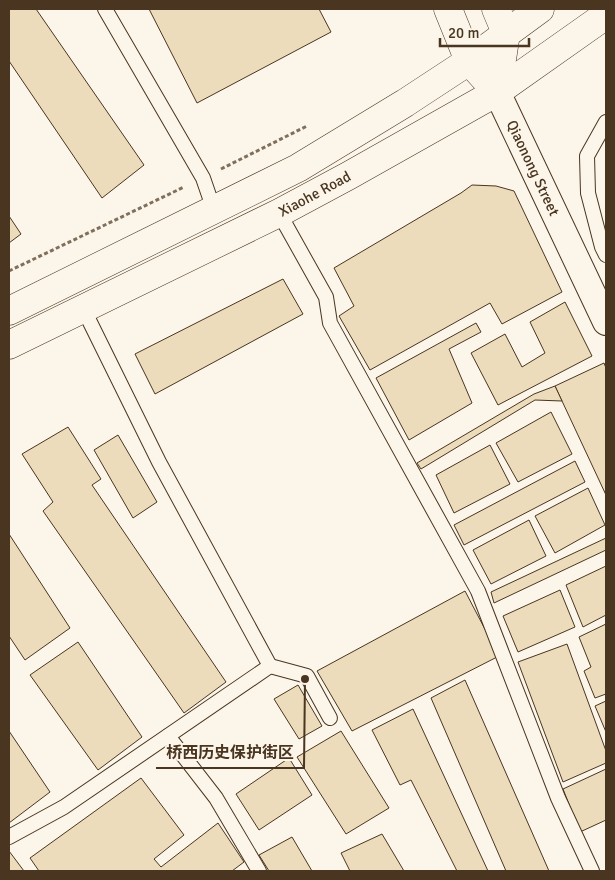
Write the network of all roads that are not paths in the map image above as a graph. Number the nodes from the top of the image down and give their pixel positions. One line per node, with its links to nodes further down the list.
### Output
1 (105, 9): 9 (lane)
2 (448, 9): 6 (main road)
3 (540, 9): 5 (main road, Xiaohe Road)
4 (606, 15): 7 (main road, Xiaohe Road)
5 (501, 21): 6 (main road, Xiaohe Road); 7 (main road)
6 (468, 62): 7 (main road); 9 (main road, Xiaohe Road)
7 (497, 92): 10 (main road, Xiaohe Road); 14 (street, Qiaonong Street)
8 (606, 122): 11 (lane)
9 (214, 210): 13 (main road, Xiaohe Road)
10 (279, 213): 12 (main road, Xiaohe Road); 21 (lane)
11 (606, 255)
12 (83, 308): 15 (main road, Xiaohe Road); 16 (lane)
13 (9, 311)
14 (606, 322)
15 (9, 345)
16 (270, 666): 17 (lane); 18 (lane)
17 (330, 718)
18 (168, 736): 19 (lane); 20 (lane)
19 (9, 837)
20 (259, 871)
21 (592, 871)

